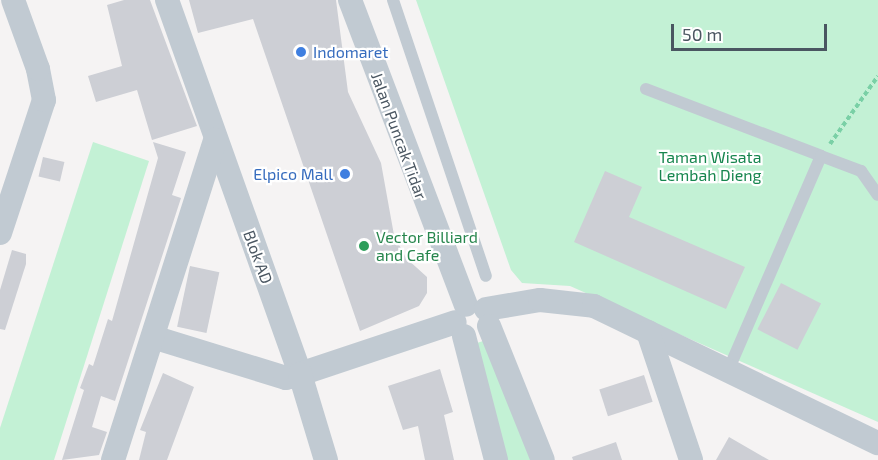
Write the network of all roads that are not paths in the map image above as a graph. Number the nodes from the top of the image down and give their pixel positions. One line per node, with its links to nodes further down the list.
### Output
1 (13, 0): 9 (street)
2 (166, 0): 6 (street, Blok AD)
3 (350, 0): 11 (street, Jalan Puncak Tidar)
4 (393, 0): 10 (lane)
5 (646, 89): 7 (lane)
6 (215, 140): 13 (street); 15 (street, Blok AD)
7 (821, 156): 8 (lane); 14 (lane)
8 (878, 195)
9 (0, 233)
10 (486, 276)
11 (472, 319): 12 (street); 15 (street); 19 (street); 20 (street)
12 (648, 333): 14 (street); 21 (street)
13 (156, 338): 15 (street); 17 (street)
14 (728, 371): 16 (street)
15 (300, 375): 18 (street, Blok AD)
16 (878, 443)
17 (113, 460)
18 (326, 460)
19 (496, 460)
20 (543, 460)
21 (691, 460)

